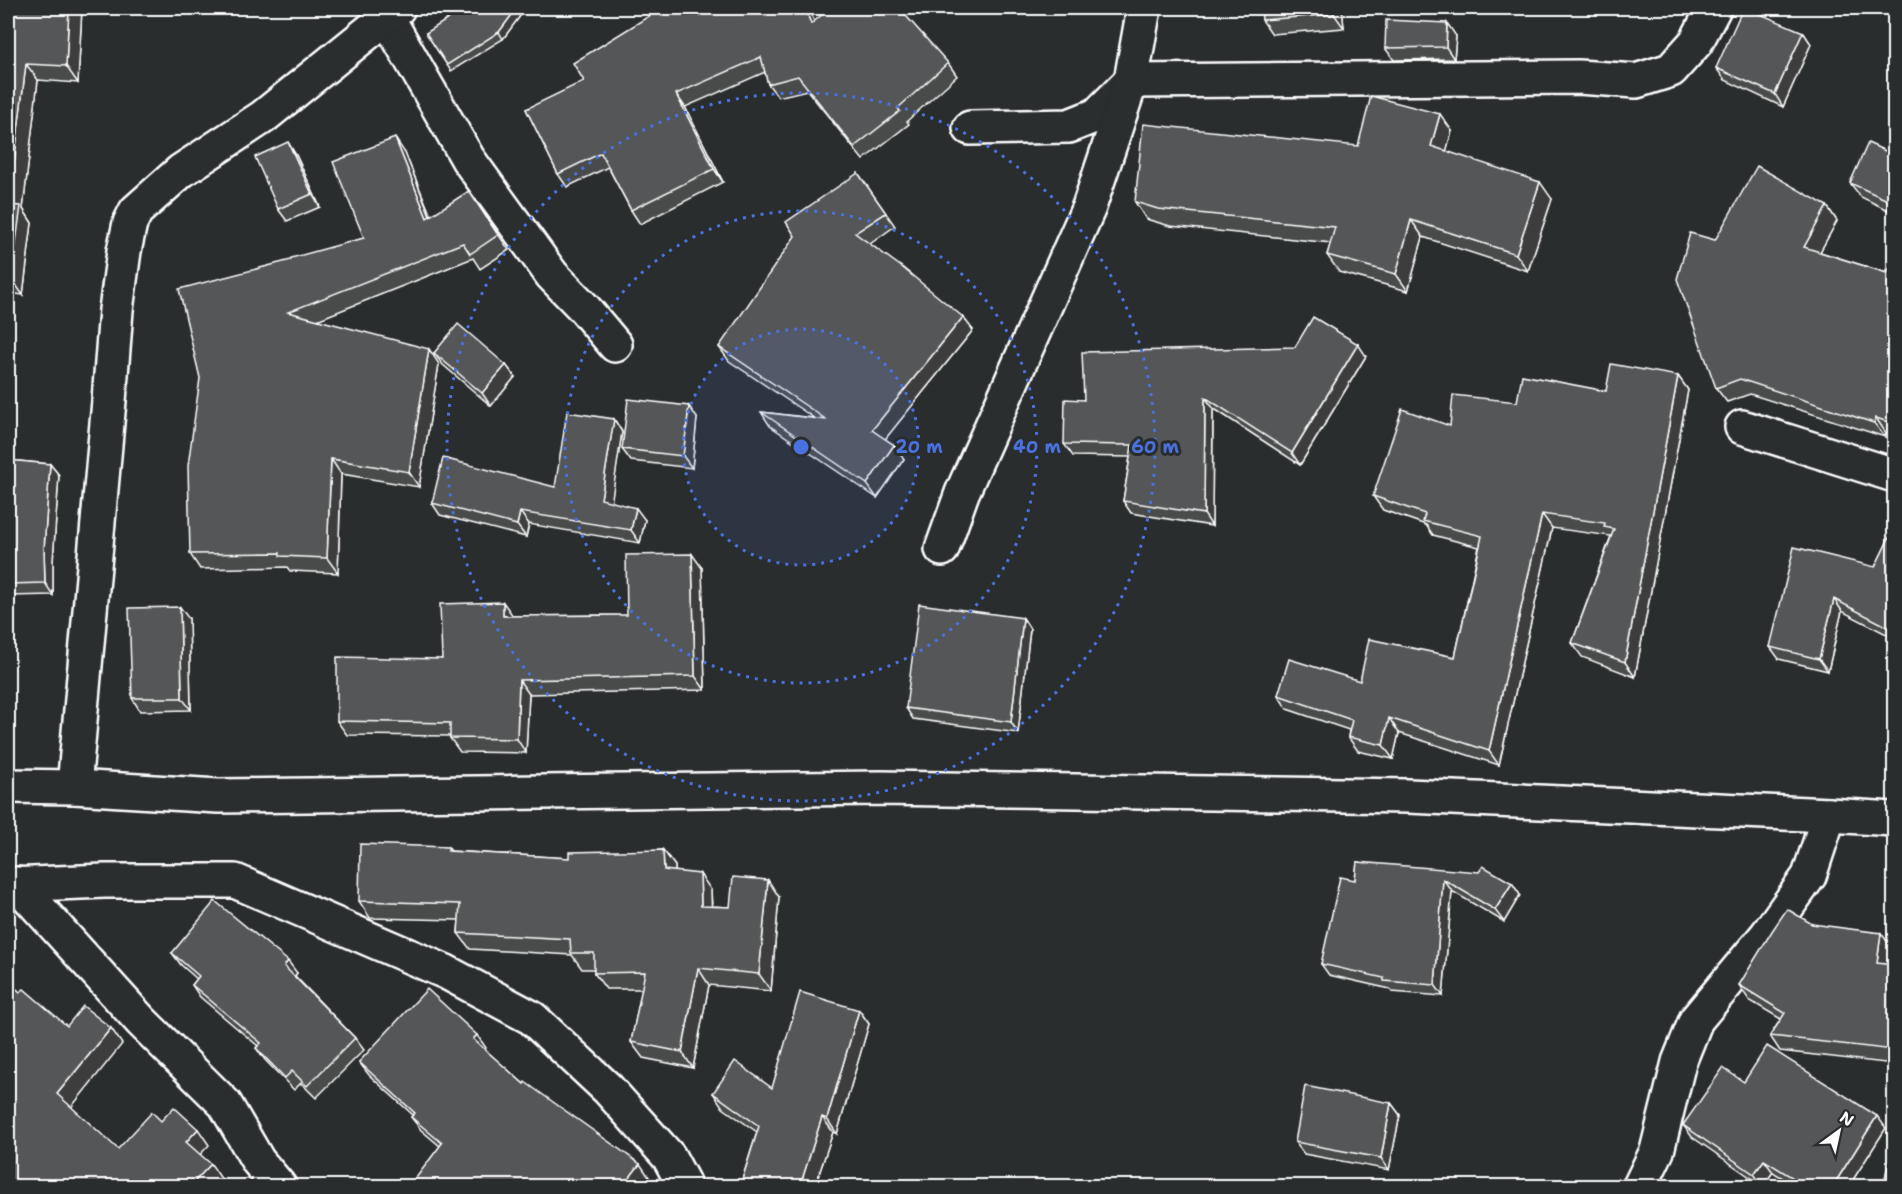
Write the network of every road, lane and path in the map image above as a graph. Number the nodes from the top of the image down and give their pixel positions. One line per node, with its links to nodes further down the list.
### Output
1 (1144, 8): 4 (street)
2 (1714, 8): 4 (street)
3 (392, 12): 6 (street); 11 (street)
4 (1131, 81): 5 (street); 9 (street)
5 (970, 128)
6 (615, 345)
7 (1742, 428): 8 (street)
8 (1894, 476)
9 (942, 549)
10 (8, 786): 11 (street)
11 (74, 787): 12 (street)
12 (1829, 815): 13 (street); 17 (street)
13 (1894, 819)
14 (12, 885): 15 (street); 16 (street)
15 (279, 1186)
16 (682, 1186)
17 (1640, 1186)

